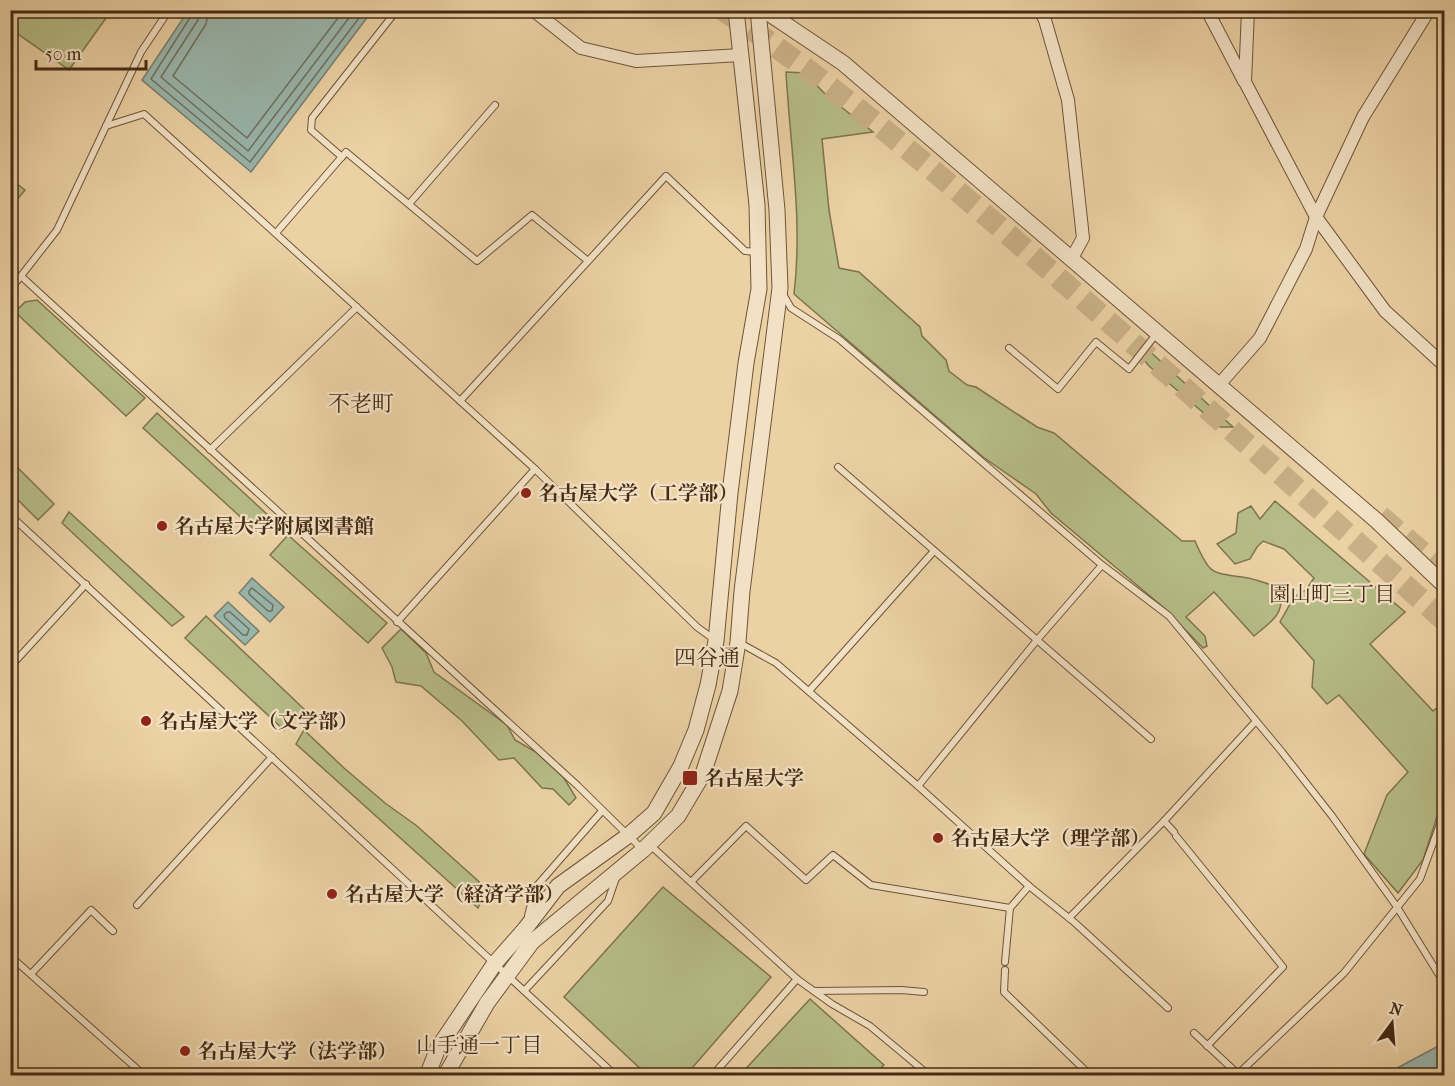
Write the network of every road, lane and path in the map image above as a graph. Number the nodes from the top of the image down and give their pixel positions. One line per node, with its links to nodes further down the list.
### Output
1 (169, 10): 14 (lane)
2 (397, 10): 15 (lane)
3 (533, 10): 11 (street)
4 (736, 10): 11 (street)
5 (758, 10): 23 (street)
6 (764, 10): 20 (street)
7 (1040, 10): 20 (street)
8 (1207, 10): 12 (street)
9 (1248, 10): 12 (street)
10 (1428, 10): 17 (street)
11 (741, 55): 19 (street)
12 (1245, 82): 17 (street)
13 (495, 105): 16 (lane)
14 (106, 126): 18 (lane); 22 (lane)
15 (342, 157): 16 (lane); 18 (lane)
16 (409, 204): 21 (lane)
17 (1316, 217): 28 (street); 29 (street)
18 (276, 233): 25 (lane)
19 (758, 253): 21 (lane); 41 (street)
20 (1072, 258): 26 (street)
21 (588, 261): 30 (lane)
22 (22, 277): 24 (lane); 31 (lane)
23 (780, 288): 36 (lane); 42 (street)
24 (10, 290)
25 (357, 307): 30 (lane); 31 (lane)
26 (1157, 333): 27 (lane); 29 (street)
27 (1009, 348)
28 (1444, 365)
29 (1218, 386): 38 (street)
30 (460, 401): 33 (lane)
31 (210, 450): 39 (lane)
32 (838, 467): 35 (lane)
33 (535, 469): 39 (lane); 41 (lane)
34 (10, 515): 37 (lane)
35 (934, 551): 40 (lane); 44 (lane)
36 (1102, 565): 40 (lane); 45 (lane)
37 (86, 584): 43 (lane); 47 (lane)
38 (1444, 585)
39 (397, 622): 49 (lane)
40 (1037, 640): 46 (lane); 48 (lane)
41 (716, 641): 52 (street)
42 (738, 642): 44 (lane); 53 (street)
43 (10, 667)
44 (809, 691): 48 (lane)
45 (1256, 721): 51 (lane); 58 (lane)
46 (1151, 739)
47 (273, 757): 57 (lane); 65 (lane)
48 (918, 786): 56 (lane)
49 (602, 811): 52 (lane); 61 (lane)
50 (1444, 813): 58 (lane)
51 (1164, 821): 60 (lane); 76 (lane)
52 (629, 835): 53 (lane); 61 (street)
53 (646, 847): 54 (street); 55 (lane)
54 (619, 869): 68 (street); 71 (lane)
55 (691, 882): 59 (lane); 69 (lane)
56 (1029, 886): 59 (lane); 60 (lane)
57 (137, 905)
58 (1397, 907): 70 (lane); 77 (lane)
59 (1010, 908): 64 (lane)
60 (1069, 918): 74 (lane)
61 (525, 928): 65 (street)
62 (113, 931): 67 (lane)
63 (10, 956): 67 (lane)
64 (1005, 962)
65 (495, 963): 68 (lane); 79 (street)
66 (1005, 970): 84 (lane)
67 (30, 974): 78 (lane)
68 (509, 975): 71 (lane); 80 (street)
69 (797, 979): 72 (lane); 82 (lane)
70 (1444, 983)
71 (525, 990): 81 (lane)
72 (813, 991): 73 (lane); 83 (lane)
73 (924, 993)
74 (1168, 1008)
75 (1194, 1033): 76 (lane)
76 (1207, 1046): 77 (lane)
77 (1237, 1075)
78 (145, 1076)
79 (428, 1076)
80 (445, 1076)
81 (615, 1076)
82 (712, 1076)
83 (930, 1076)
84 (1091, 1076)

